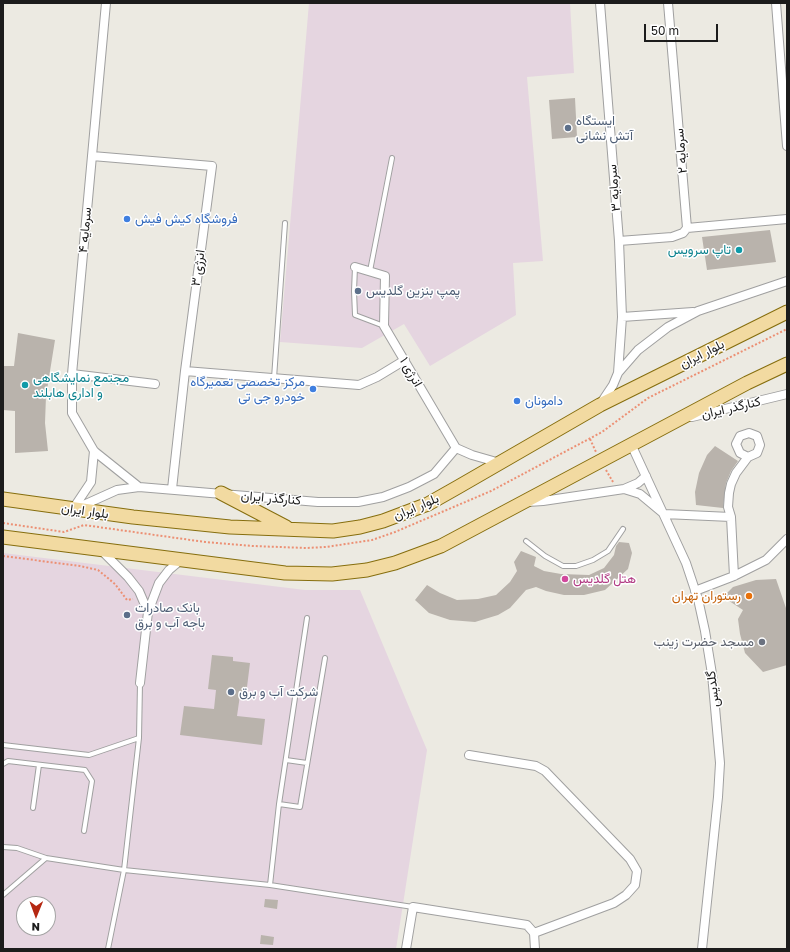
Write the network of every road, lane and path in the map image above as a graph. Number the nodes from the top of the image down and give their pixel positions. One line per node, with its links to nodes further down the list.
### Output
1 (106, 3): 6 (street, سرمایه ۴)
2 (600, 3): 11 (street, سرمایه ۳)
3 (668, 3): 10 (street, سرمایه ۲)
4 (776, 3): 5 (street)
5 (787, 146)
6 (92, 156): 21 (street, انرژی ۳); 23 (street, سرمایه ۴)
7 (392, 158): 13 (lane)
8 (787, 219): 10 (street)
9 (285, 223): 24 (lane)
10 (687, 228): 11 (street)
11 (618, 241): 17 (street, سرمایه ۳)
12 (355, 267): 13 (street); 18 (lane)
13 (370, 272): 18 (street)
14 (786, 280): 15 (street)
15 (698, 311): 17 (street); 22 (street)
16 (787, 312): 27 (main road, بلوار ایران)
17 (622, 317): 22 (street, سرمایه ۳)
18 (384, 326): 19 (street, انرژی ۱)
19 (405, 360): 24 (street); 30 (street, انرژی ۱)
20 (787, 364): 28 (main road)
21 (184, 371): 24 (street); 36 (street, انرژی ۳)
22 (618, 373): 27 (street)
23 (72, 374): 25 (street); 31 (street, سرمایه ۴)
24 (274, 378)
25 (155, 384)
26 (787, 394): 28 (street, کنارگذر ایران)
27 (600, 405): 33 (main road, بلوار ایران)
28 (674, 421): 29 (main road)
29 (631, 444): 34 (street, گلدیس); 40 (main road)
30 (456, 448): 33 (street); 38 (street, کنارگذر ایران)
31 (94, 451): 35 (street); 41 (street)
32 (748, 457): 43 (street)
33 (500, 463): 44 (main road, بلوار ایران)
34 (646, 476): 37 (street); 42 (street, گلدیس)
35 (139, 487): 36 (street, کنارگذر ایران); 41 (street, کنارگذر ایران)
36 (172, 489): 38 (street, کنارگذر ایران)
37 (624, 489): 40 (street); 42 (street)
38 (221, 493): 44 (main road)
39 (3, 499): 41 (main road, بلوار ایران)
40 (522, 502): 51 (main road)
41 (73, 510): 44 (main road, بلوار ایران)
42 (664, 514): 43 (street); 53 (street, گلدیس)
43 (731, 517): 52 (street)
44 (289, 529)
45 (623, 529): 48 (lane)
46 (3, 537): 49 (main road)
47 (787, 539): 52 (street)
48 (526, 541)
49 (101, 549): 51 (main road); 54 (street)
50 (3, 556): 54 (path)
51 (182, 559): 55 (street)
52 (734, 576): 53 (street)
53 (695, 591): 79 (street, گلدیس)
54 (142, 598): 55 (street)
55 (148, 612): 58 (street)
56 (307, 618): 62 (lane)
57 (325, 658): 63 (lane)
58 (140, 683): 59 (lane)
59 (139, 738): 60 (lane); 71 (lane)
60 (3, 746)
61 (469, 755): 75 (street)
62 (286, 760): 63 (lane); 66 (lane)
63 (307, 763): 66 (lane)
64 (3, 764): 65 (lane)
65 (39, 765): 67 (lane); 68 (lane)
66 (279, 804): 72 (lane)
67 (33, 808)
68 (84, 831)
69 (3, 847): 70 (lane)
70 (46, 858): 71 (lane); 73 (lane)
71 (124, 870): 72 (lane); 76 (lane)
72 (270, 885): 74 (lane)
73 (3, 895)
74 (413, 907): 75 (street); 77 (street)
75 (534, 933): 78 (street)
76 (108, 949)
77 (406, 949)
78 (535, 949)
79 (702, 949)

